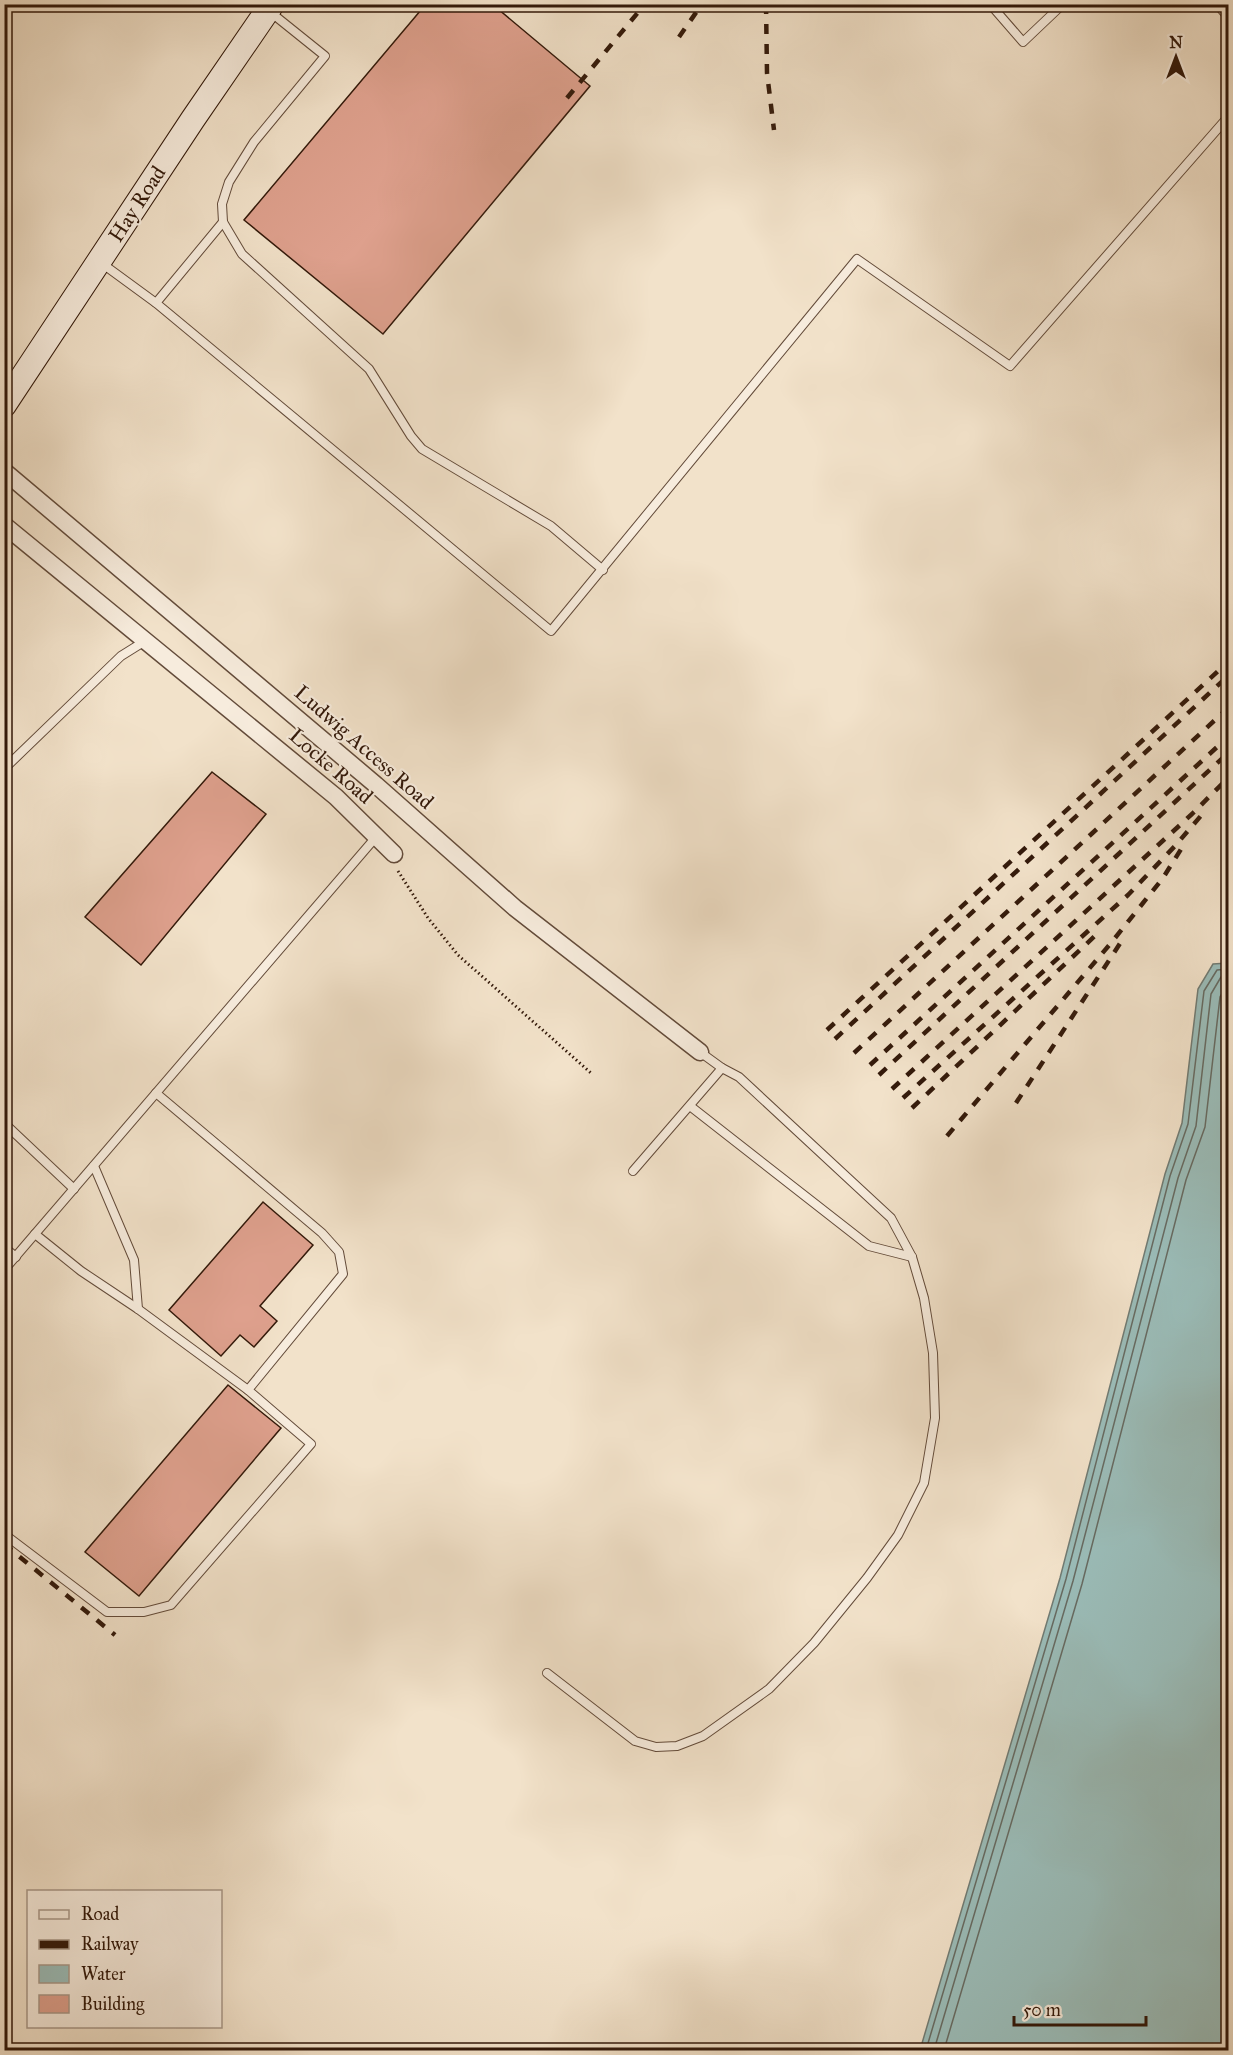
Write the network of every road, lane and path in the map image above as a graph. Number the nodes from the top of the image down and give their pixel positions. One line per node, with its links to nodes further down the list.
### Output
1 (990, 4): 2 (lane)
2 (1063, 4)
3 (1217, 4): 5 (lane)
4 (270, 7): 7 (lane); 8 (main road, Hay Road)
5 (1228, 16)
6 (1228, 117): 13 (lane)
7 (224, 222): 9 (lane); 13 (lane)
8 (99, 261): 9 (lane); 10 (main road, Hay Road)
9 (156, 303): 13 (lane)
10 (4, 405)
11 (4, 471): 18 (street, Ludwig Access Road)
12 (4, 525): 14 (street, Locke Road)
13 (603, 570)
14 (146, 641): 15 (lane); 16 (street, Locke Road)
15 (4, 769)
16 (376, 837): 17 (street, Locke Road); 21 (lane)
17 (394, 854): 20 (path)
18 (700, 1052): 19 (lane)
19 (722, 1068): 22 (lane); 30 (lane)
20 (591, 1073)
21 (156, 1093): 24 (lane); 33 (lane)
22 (690, 1106): 25 (lane); 30 (lane)
23 (4, 1123): 26 (lane)
24 (94, 1166): 26 (lane); 32 (lane)
25 (633, 1171)
26 (74, 1189): 27 (lane)
27 (35, 1234): 29 (lane); 32 (lane)
28 (4, 1247): 29 (lane)
29 (16, 1257): 31 (lane)
30 (912, 1257): 35 (lane)
31 (4, 1270)
32 (138, 1309): 33 (lane)
33 (248, 1390): 34 (lane)
34 (4, 1534)
35 (547, 1673)

